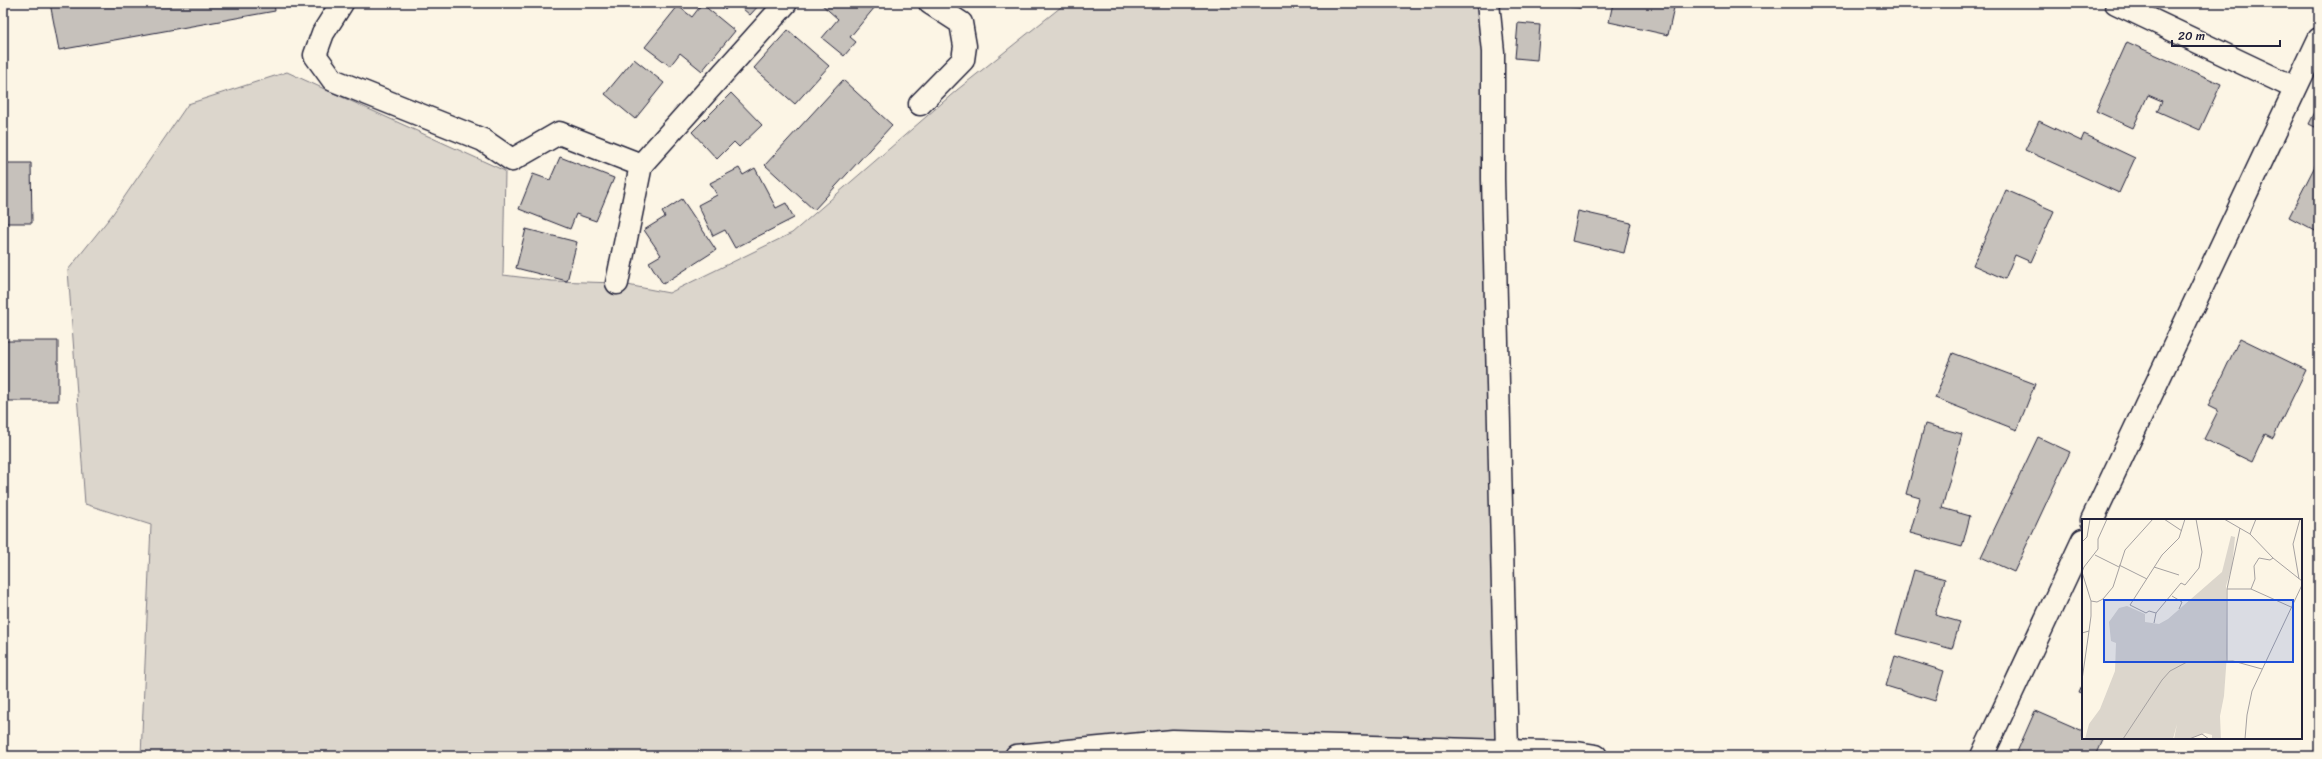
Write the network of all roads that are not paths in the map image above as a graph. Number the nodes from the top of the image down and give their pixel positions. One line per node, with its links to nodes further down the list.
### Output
1 (342, 3): 9 (street)
2 (786, 3): 9 (street)
3 (930, 3): 8 (street)
4 (1488, 3): 13 (street)
5 (2116, 3): 7 (street)
6 (2319, 39): 7 (street)
7 (2295, 88): 11 (street)
8 (920, 104)
9 (640, 165): 10 (street)
10 (617, 283)
11 (2092, 519)
12 (2082, 542): 16 (street)
13 (1507, 752): 14 (street); 15 (street)
14 (1016, 756)
15 (1596, 756)
16 (1982, 756)

